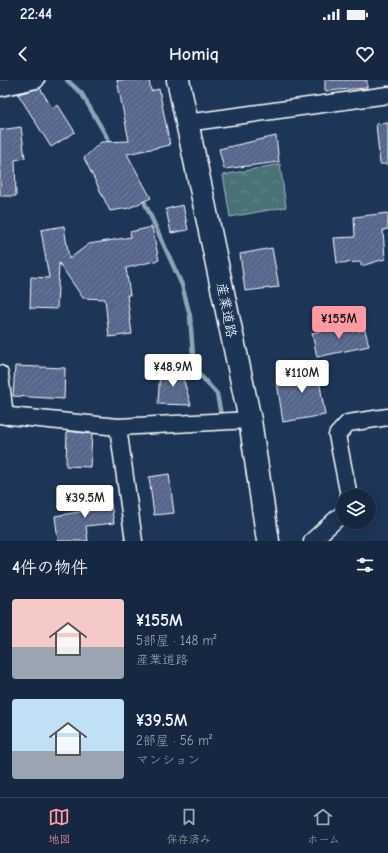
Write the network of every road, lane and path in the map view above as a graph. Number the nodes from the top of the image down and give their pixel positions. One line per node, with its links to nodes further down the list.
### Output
1 (36, 80): 3 (street)
2 (178, 80): 5 (street, 産業道路)
3 (0, 88)
4 (388, 95): 5 (street)
5 (186, 123): 9 (street, 産業道路)
6 (0, 374): 7 (street)
7 (3, 416): 10 (street)
8 (388, 417): 11 (street)
9 (250, 420): 10 (street); 14 (street, 産業道路)
10 (118, 426): 13 (street)
11 (348, 489)
12 (336, 519): 15 (street)
13 (134, 541)
14 (268, 541)
15 (312, 541)

